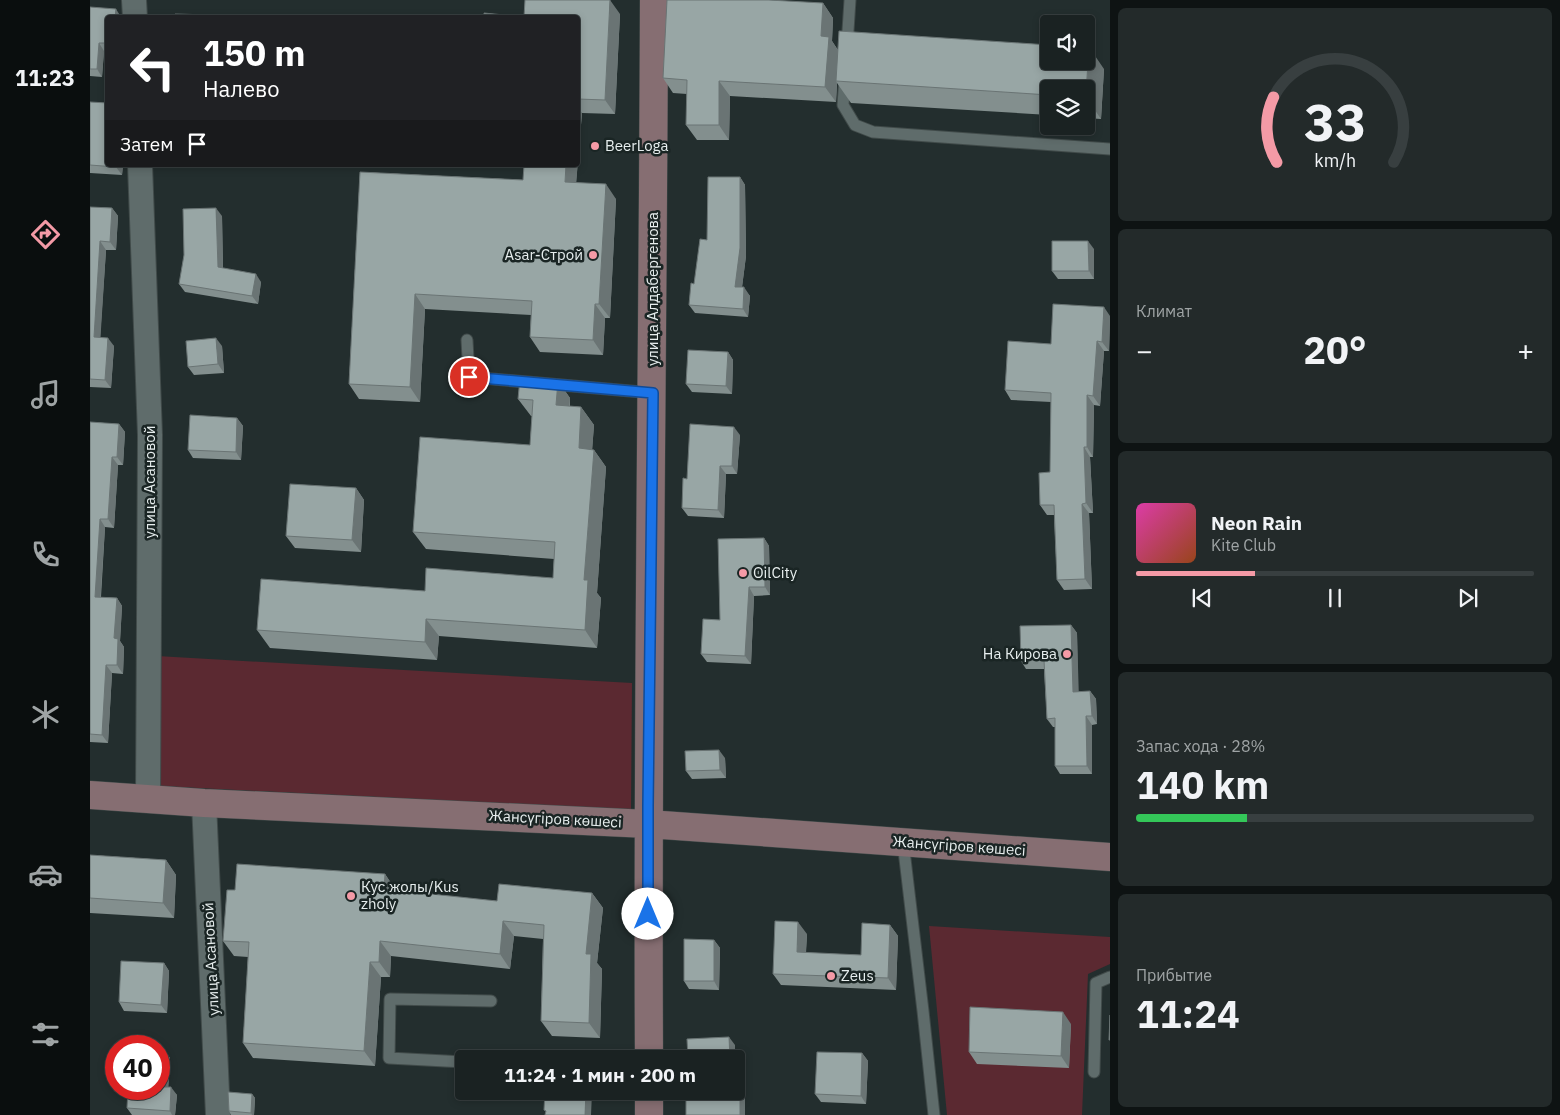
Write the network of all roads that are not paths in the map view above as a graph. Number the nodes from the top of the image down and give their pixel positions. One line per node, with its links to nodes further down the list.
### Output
1 (134, 0): 4 (street)
2 (654, 0): 8 (street, улица Алдабергенова)
3 (850, 0): 5 (lane)
4 (135, 15)
5 (1110, 149)
6 (140, 167): 10 (street, улица Асановой)
7 (467, 340): 8 (lane)
8 (653, 393): 12 (street, улица Алдабергенова)
9 (90, 795): 10 (street, Жансүгіров көшесі)
10 (148, 799): 11 (street, Жансүгіров көшесі)
11 (204, 803): 12 (street, Жансүгіров көшесі); 21 (street, улица Асановой)
12 (648, 824): 13 (street, Жансүгіров көшесі); 17 (street, улица Алдабергенова)
13 (903, 842): 14 (street, Жансүгіров көшесі); 23 (lane)
14 (1110, 857)
15 (1110, 977): 19 (lane)
16 (491, 1001): 18 (lane)
17 (649, 1050)
18 (455, 1062)
19 (1094, 1072)
20 (649, 1100): 22 (street)
21 (218, 1115)
22 (649, 1115)
23 (934, 1115)

